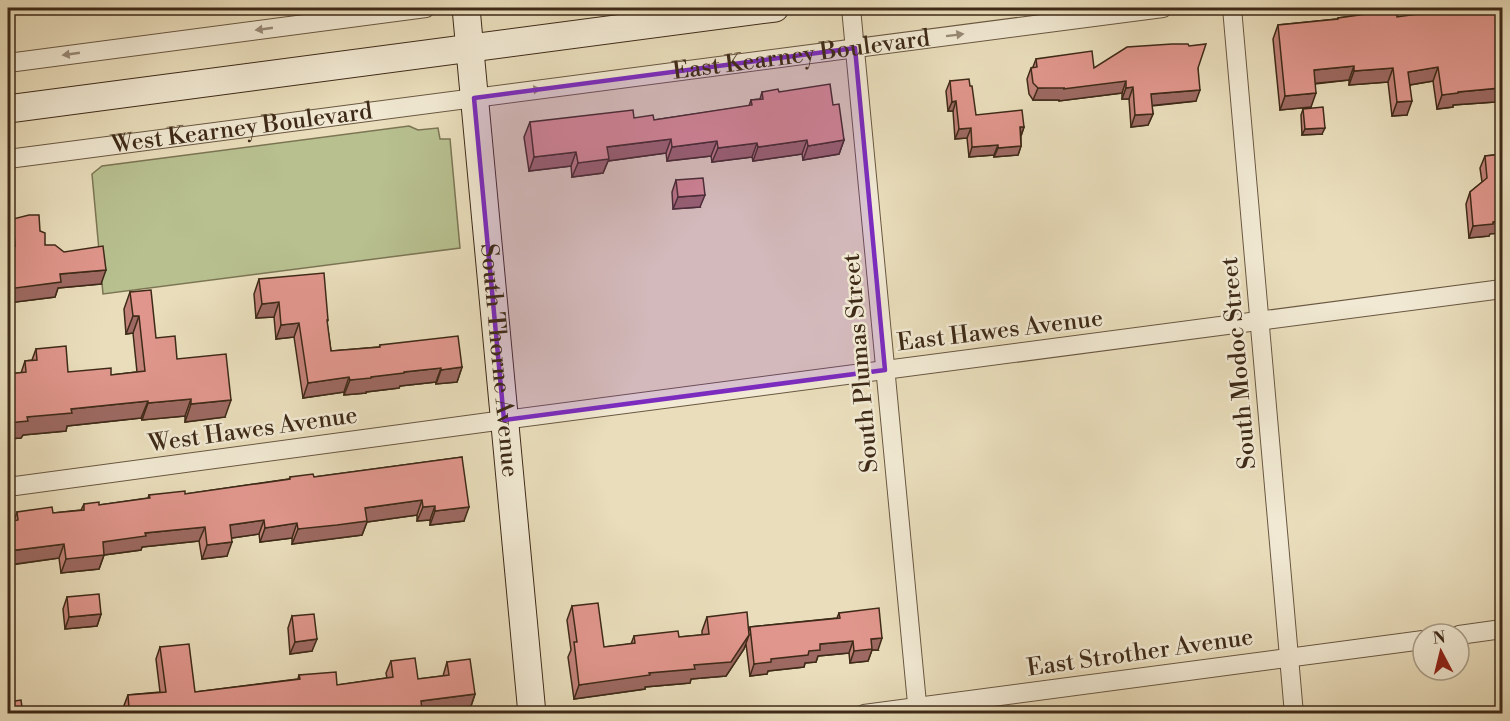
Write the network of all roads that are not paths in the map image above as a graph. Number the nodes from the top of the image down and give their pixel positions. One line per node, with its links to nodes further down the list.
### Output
1 (426, 8): 9 (street, one-way to 9)
2 (466, 8): 7 (main road, South Thorne Avenue)
3 (774, 8): 7 (main road, East Kearney Boulevard)
4 (851, 8): 8 (street, South Plumas Street)
5 (1163, 8): 8 (street, East Kearney Boulevard, one-way to 5)
6 (1232, 8): 14 (street, South Modoc Street)
7 (470, 48): 10 (main road, South Thorne Avenue); 11 (main road, West Kearney Boulevard)
8 (855, 48): 10 (street, East Kearney Boulevard, one-way to 8); 15 (street, South Plumas Street)
9 (8, 63)
10 (474, 98): 12 (street, West Kearney Boulevard); 16 (main road, South Thorne Avenue)
11 (8, 109)
12 (8, 159)
13 (1503, 289): 14 (street, East Hawes Avenue)
14 (1260, 321): 15 (street, East Hawes Avenue); 21 (street, South Modoc Street)
15 (885, 370): 16 (street, East Hawes Avenue); 22 (street, South Plumas Street)
16 (504, 420): 17 (street, West Hawes Avenue); 23 (main road, South Thorne Avenue)
17 (8, 487)
18 (1503, 629): 19 (street)
19 (1471, 633)
20 (1411, 642): 21 (street, East Strother Avenue)
21 (1289, 657): 22 (street, East Strother Avenue); 25 (street, South Modoc Street)
22 (918, 710): 24 (street, East Strother Avenue)
23 (532, 714)
24 (864, 714)
25 (1294, 714)

